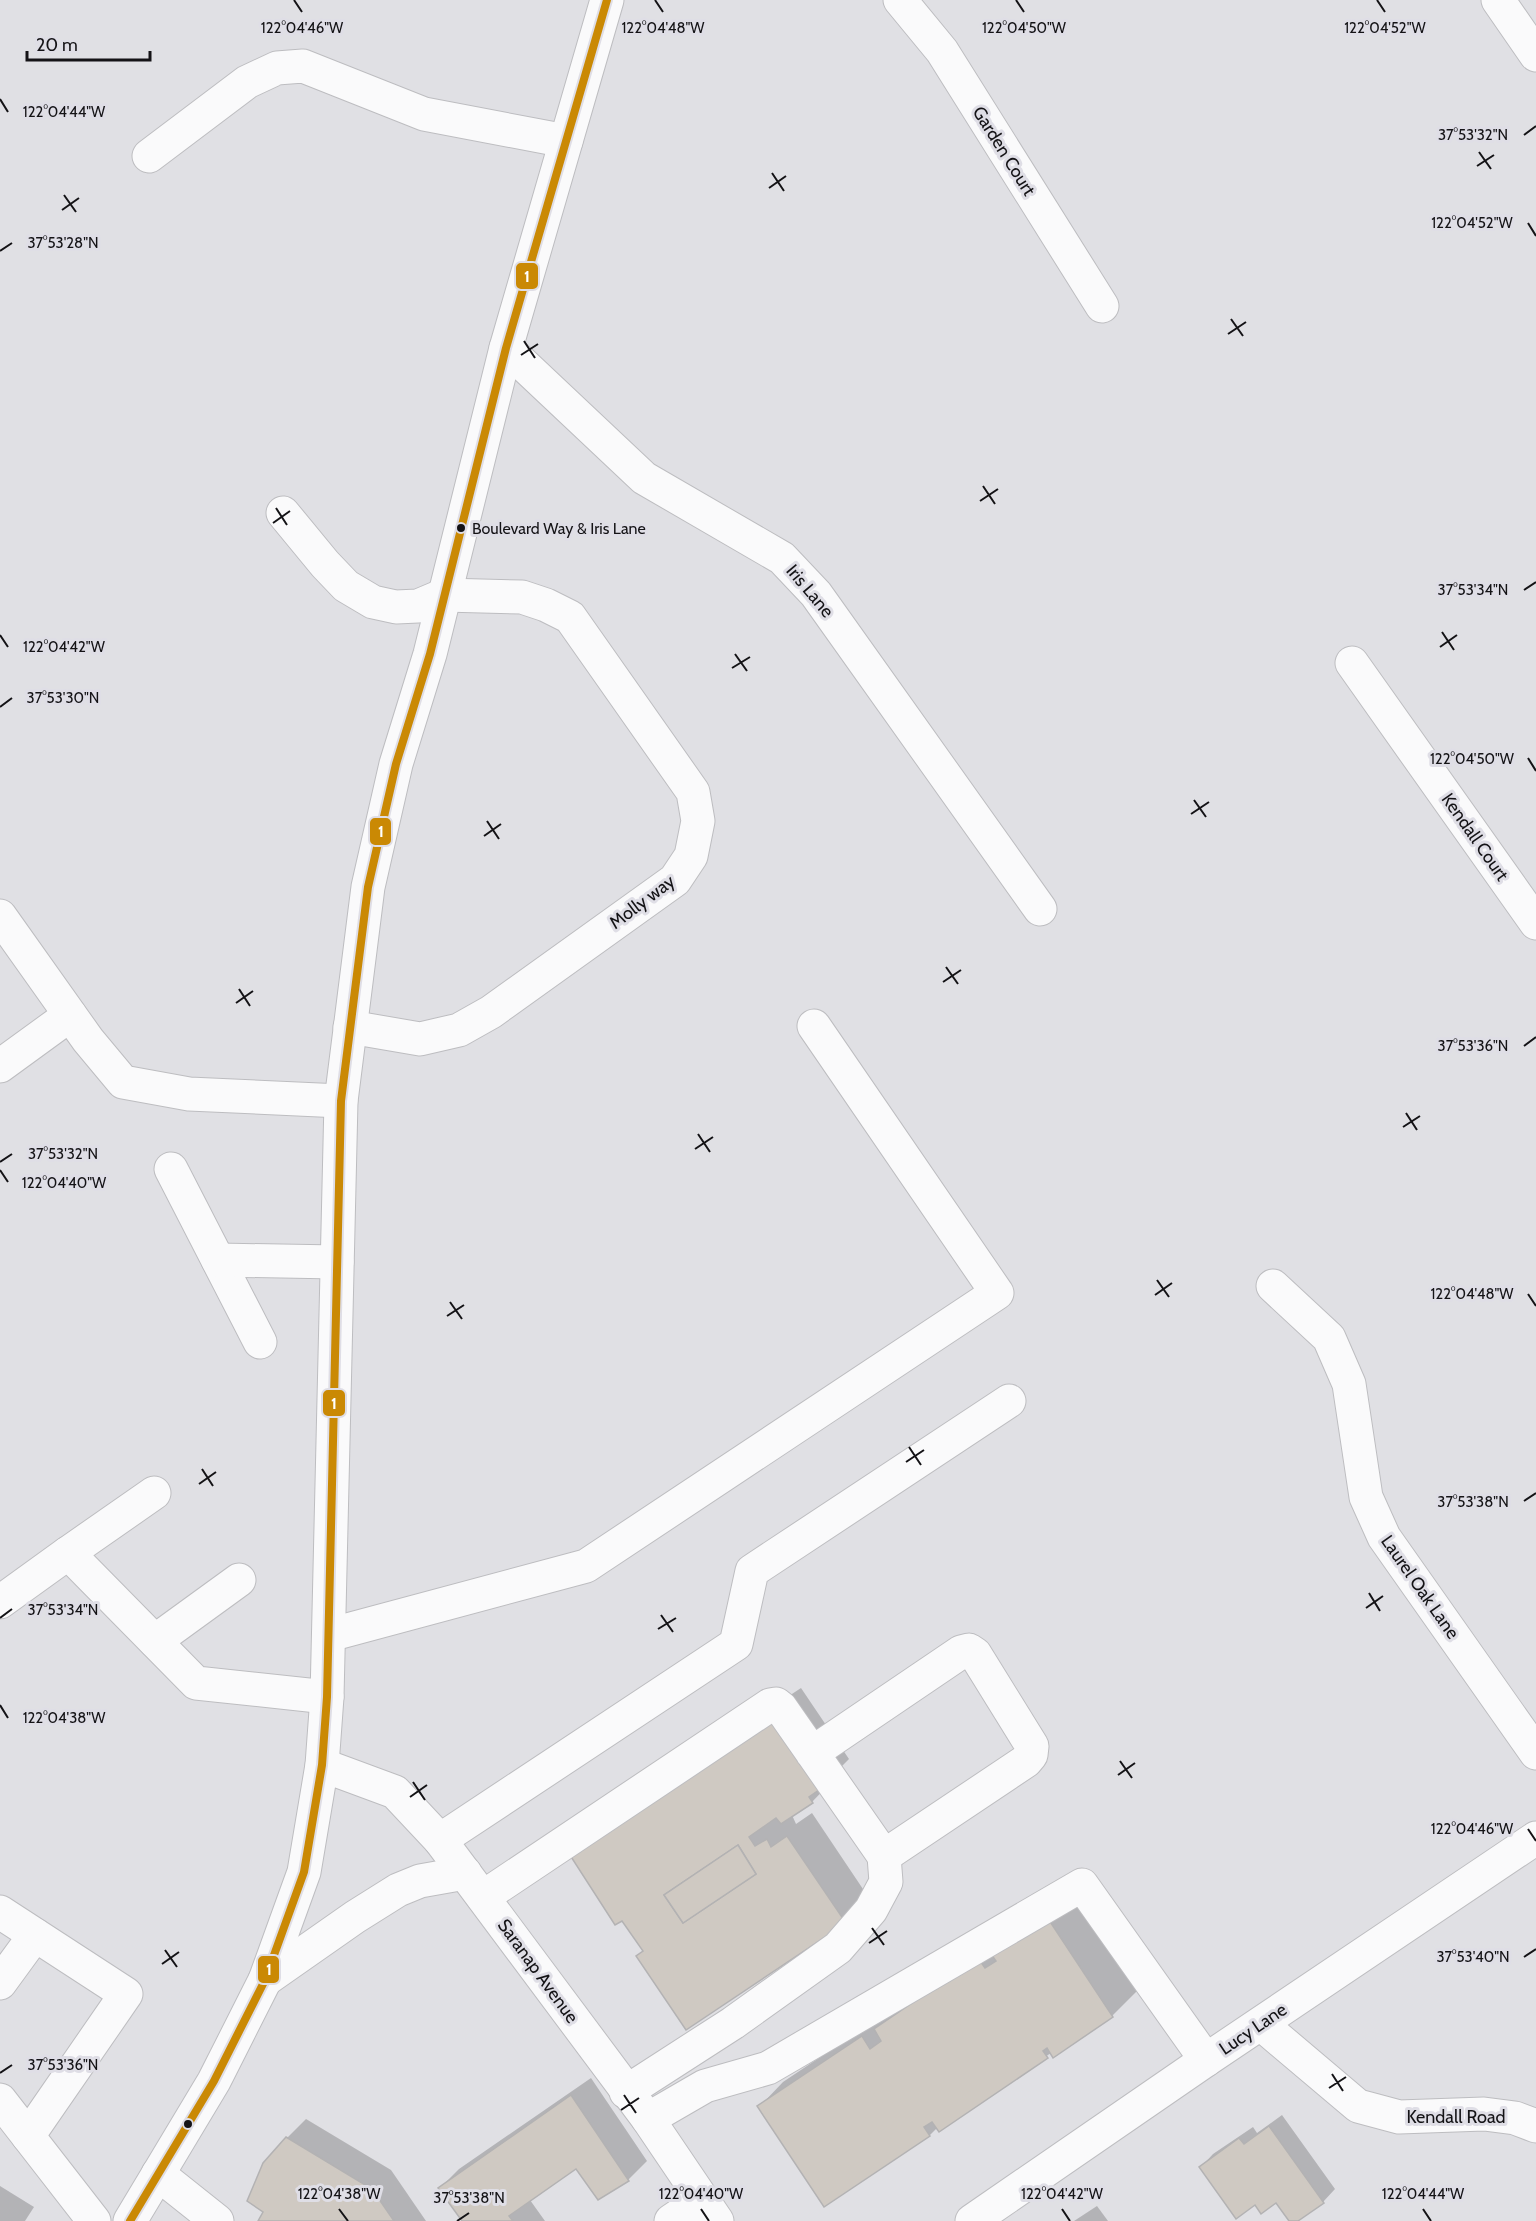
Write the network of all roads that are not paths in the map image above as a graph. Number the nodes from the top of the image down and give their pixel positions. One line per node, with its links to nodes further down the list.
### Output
1 (607, 0): 5 (street)
2 (900, 0): 7 (street, Garden Court)
3 (1498, 0): 4 (street)
4 (1536, 55)
5 (566, 141): 6 (street); 8 (street)
6 (149, 156)
7 (1102, 306)
8 (506, 348): 10 (street); 12 (street, Iris Lane)
9 (283, 513): 10 (street)
10 (444, 595): 17 (street); 17 (street, Molly way)
11 (1352, 663): 14 (street, Kendall Court)
12 (1040, 909)
13 (0, 916): 15 (street)
14 (1536, 923)
15 (70, 1015): 18 (street); 19 (street)
16 (814, 1026): 30 (street)
17 (350, 1027): 19 (street)
18 (0, 1066)
19 (341, 1101): 22 (street)
20 (171, 1169): 21 (street)
21 (218, 1260): 22 (street); 24 (street)
22 (338, 1262): 30 (street)
23 (1273, 1286): 34 (street, Laurel Oak Lane)
24 (260, 1342)
25 (1009, 1401): 37 (street)
26 (154, 1493): 27 (street)
27 (68, 1553): 29 (street); 31 (street)
28 (239, 1580): 31 (street)
29 (0, 1602)
30 (329, 1635): 32 (street)
31 (155, 1641): 32 (street)
32 (327, 1696): 35 (street)
33 (812, 1753): 38 (street); 38 (street); 39 (street)
34 (1536, 1753)
35 (322, 1765): 37 (street, Saranap Avenue); 42 (street)
36 (1536, 1838): 44 (street, Lucy Lane)
37 (440, 1840): 39 (street, Saranap Avenue)
38 (884, 1856): 46 (street)
39 (474, 1885): 42 (street); 46 (street, Saranap Avenue)
40 (0, 1912): 41 (street)
41 (34, 1935): 43 (street); 50 (street)
42 (265, 1980): 51 (street)
43 (0, 1983)
44 (1261, 2024): 45 (street, Lucy Lane); 49 (street, Kendall Road)
45 (1206, 2060): 48 (street); 57 (street, Lucy Lane)
46 (626, 2092): 48 (street, Saranap Avenue)
47 (0, 2100): 50 (street)
48 (648, 2119): 52 (street, Saranap Avenue)
49 (1536, 2126)
50 (28, 2136): 53 (street)
51 (158, 2174): 54 (street); 55 (street)
52 (710, 2210): 56 (street)
53 (94, 2221)
54 (130, 2221)
55 (217, 2221)
56 (671, 2221)
57 (972, 2221)

